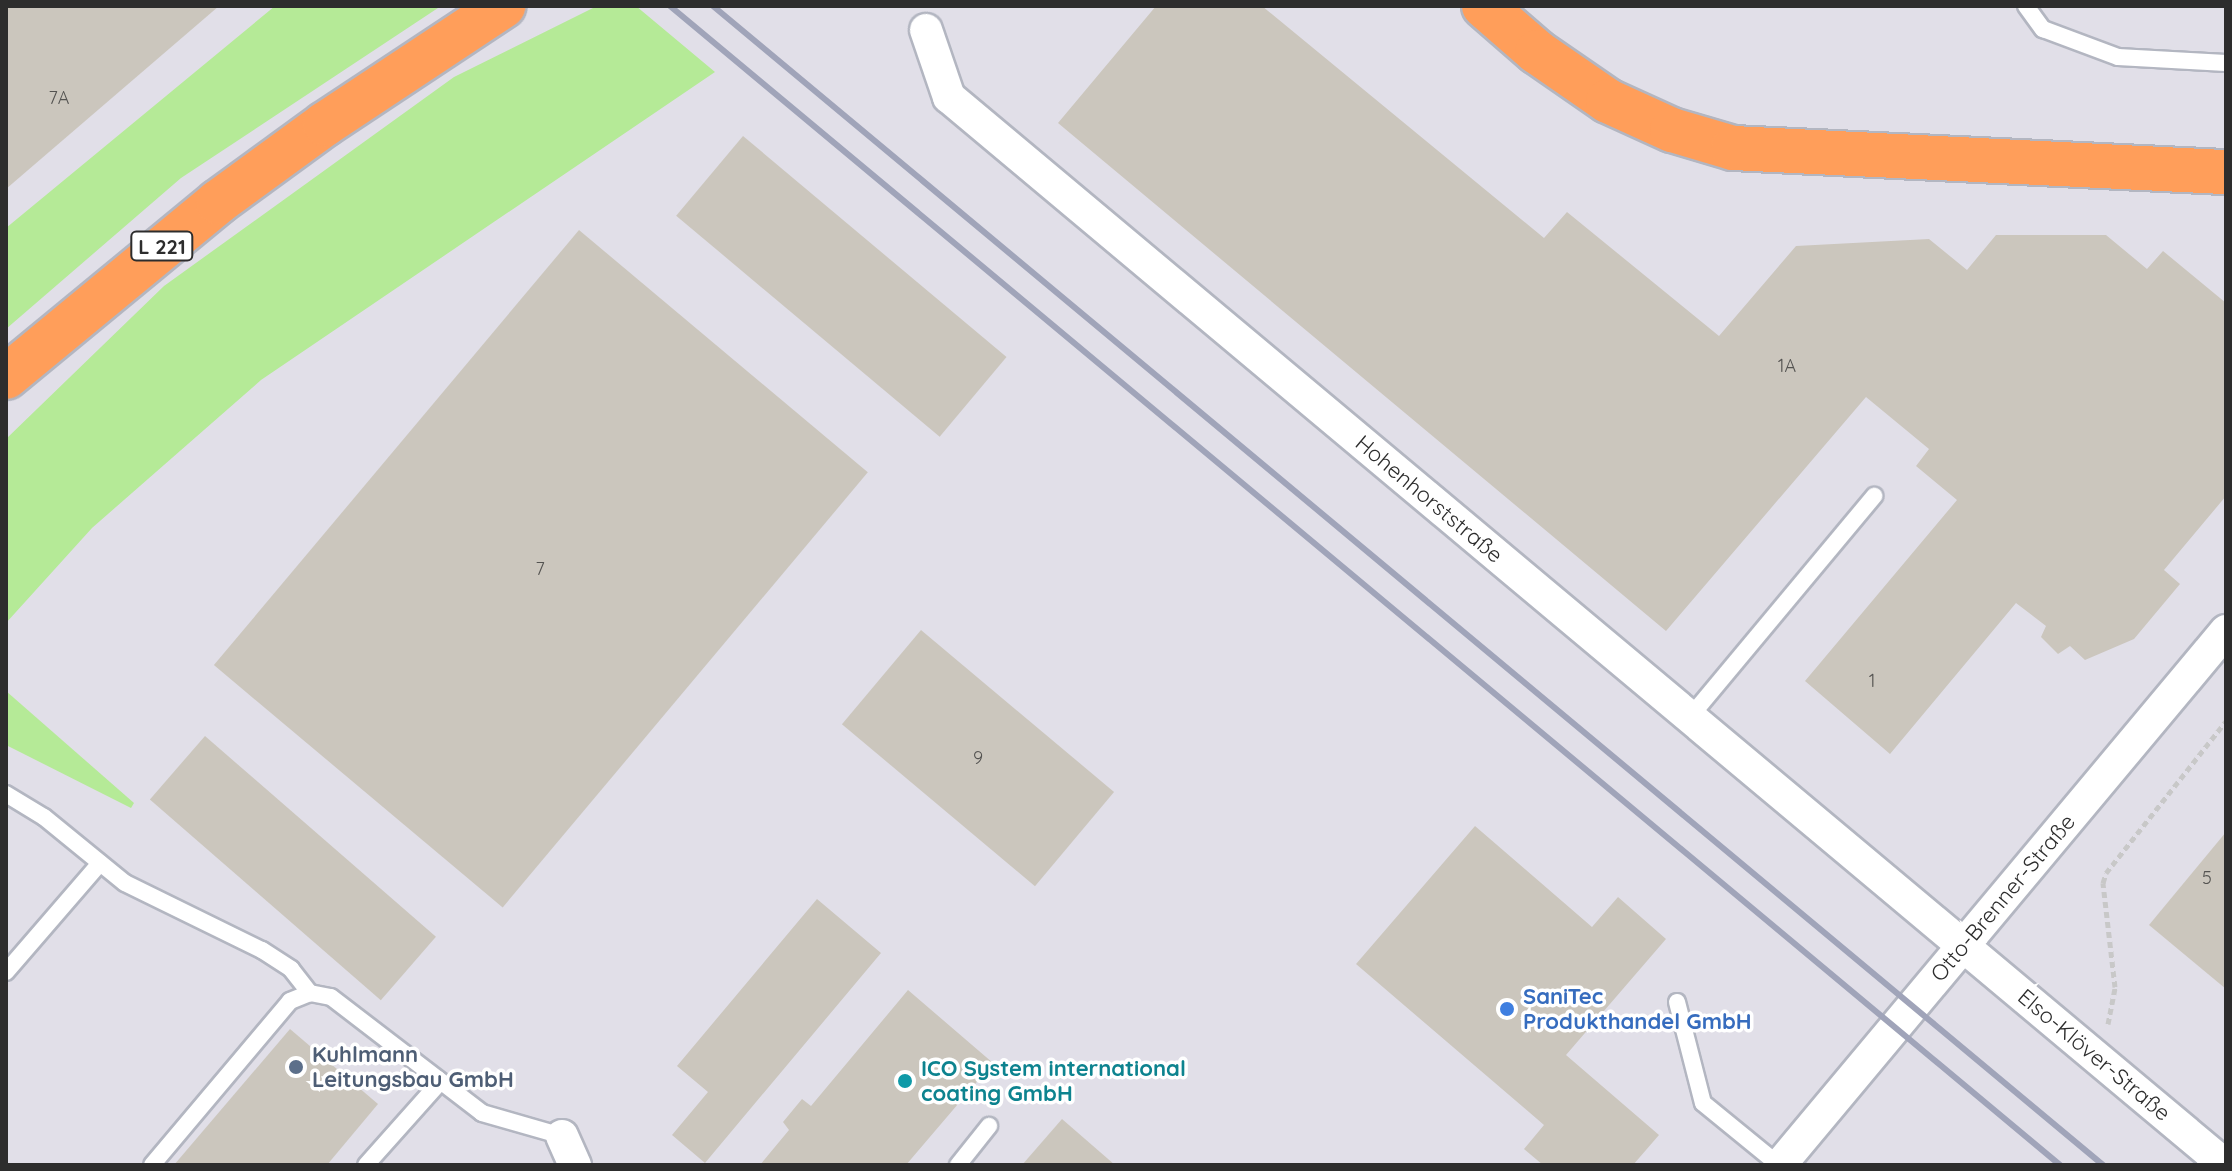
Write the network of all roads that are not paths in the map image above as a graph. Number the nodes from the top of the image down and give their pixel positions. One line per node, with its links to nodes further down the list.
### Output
1 (503, 6): 11 (highway, L 221)
2 (1484, 6): 7 (highway)
3 (1526, 6): 7 (highway)
4 (2026, 6): 6 (lane)
5 (926, 30): 14 (street, Hohenhorststraße)
6 (2226, 63)
7 (1608, 101): 9 (highway)
8 (2226, 172): 9 (highway)
9 (2168, 173): 10 (highway)
10 (2226, 184)
11 (6, 377)
12 (1874, 496): 14 (lane)
13 (2226, 631): 17 (street, Otto-Brenner-Straße)
14 (1690, 717): 17 (street, Hohenhorststraße)
15 (6, 794): 16 (lane)
16 (100, 863): 18 (lane); 19 (lane)
17 (1963, 946): 27 (street, Otto-Brenner-Straße); 28 (street, Elso-Klöver-Straße)
18 (6, 972)
19 (310, 993): 21 (lane); 24 (lane)
20 (1677, 1002): 27 (lane)
21 (440, 1082): 23 (lane); 25 (lane)
22 (989, 1126): 26 (lane)
23 (568, 1151)
24 (152, 1165)
25 (366, 1165)
26 (958, 1165)
27 (1779, 1165)
28 (2225, 1165)

